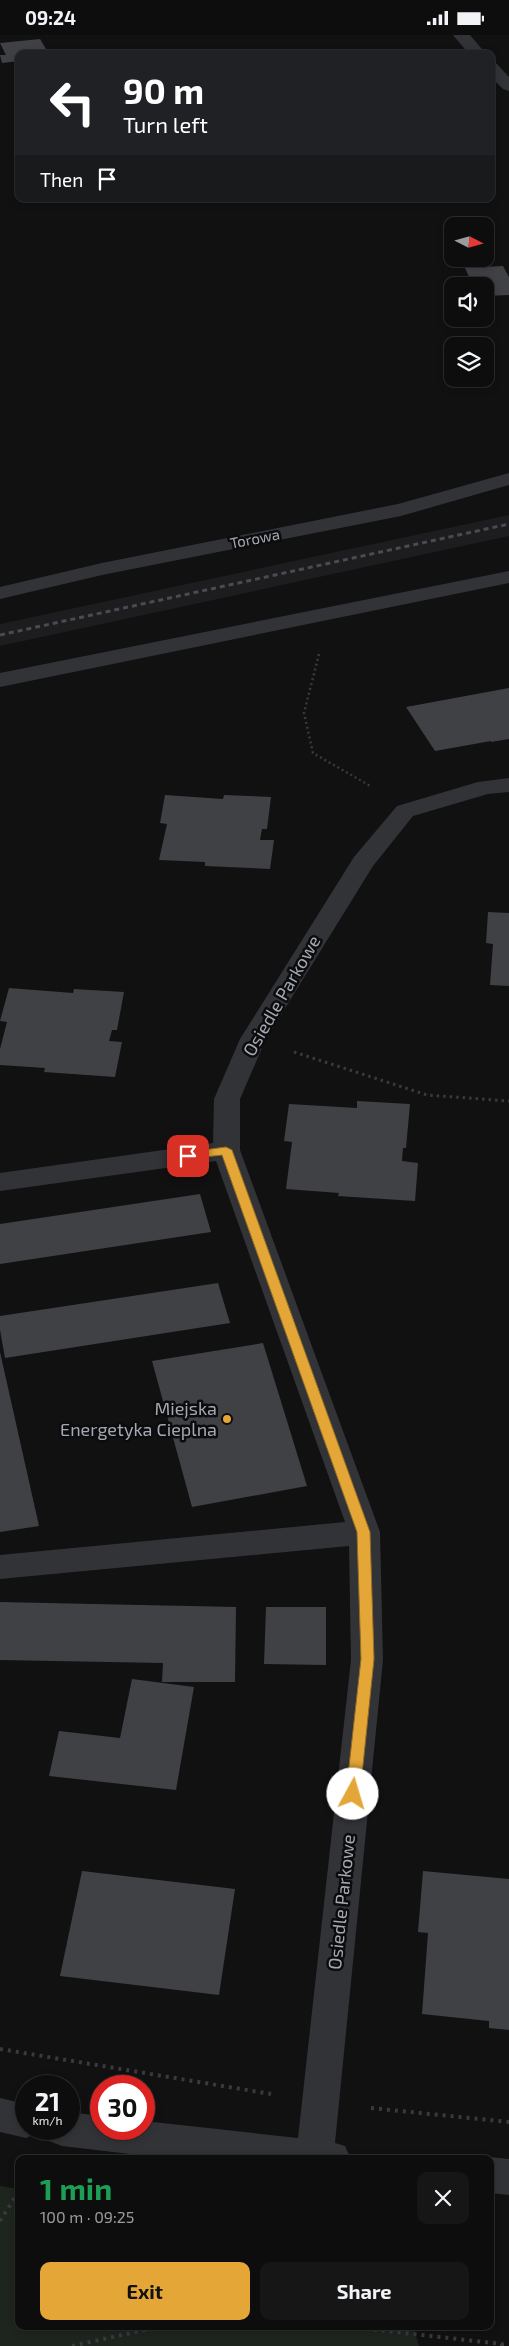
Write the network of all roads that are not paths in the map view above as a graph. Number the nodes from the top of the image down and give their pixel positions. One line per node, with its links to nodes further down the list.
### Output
1 (460, 35): 2 (street)
2 (474, 50)
3 (495, 71): 4 (street)
4 (509, 86)
5 (509, 479): 7 (street, Torowa)
6 (509, 577): 8 (street)
7 (0, 593)
8 (0, 680)
9 (509, 785): 10 (street, Osiedle Parkowe)
10 (226, 1150): 11 (street); 12 (street, Osiedle Parkowe)
11 (0, 1182)
12 (364, 1532): 13 (street); 18 (street, Osiedle Parkowe)
13 (0, 1567)
14 (0, 2115): 15 (street)
15 (15, 2118)
16 (80, 2131): 17 (street)
17 (297, 2155)
18 (324, 2155)
19 (494, 2175): 20 (street)
20 (509, 2177)

